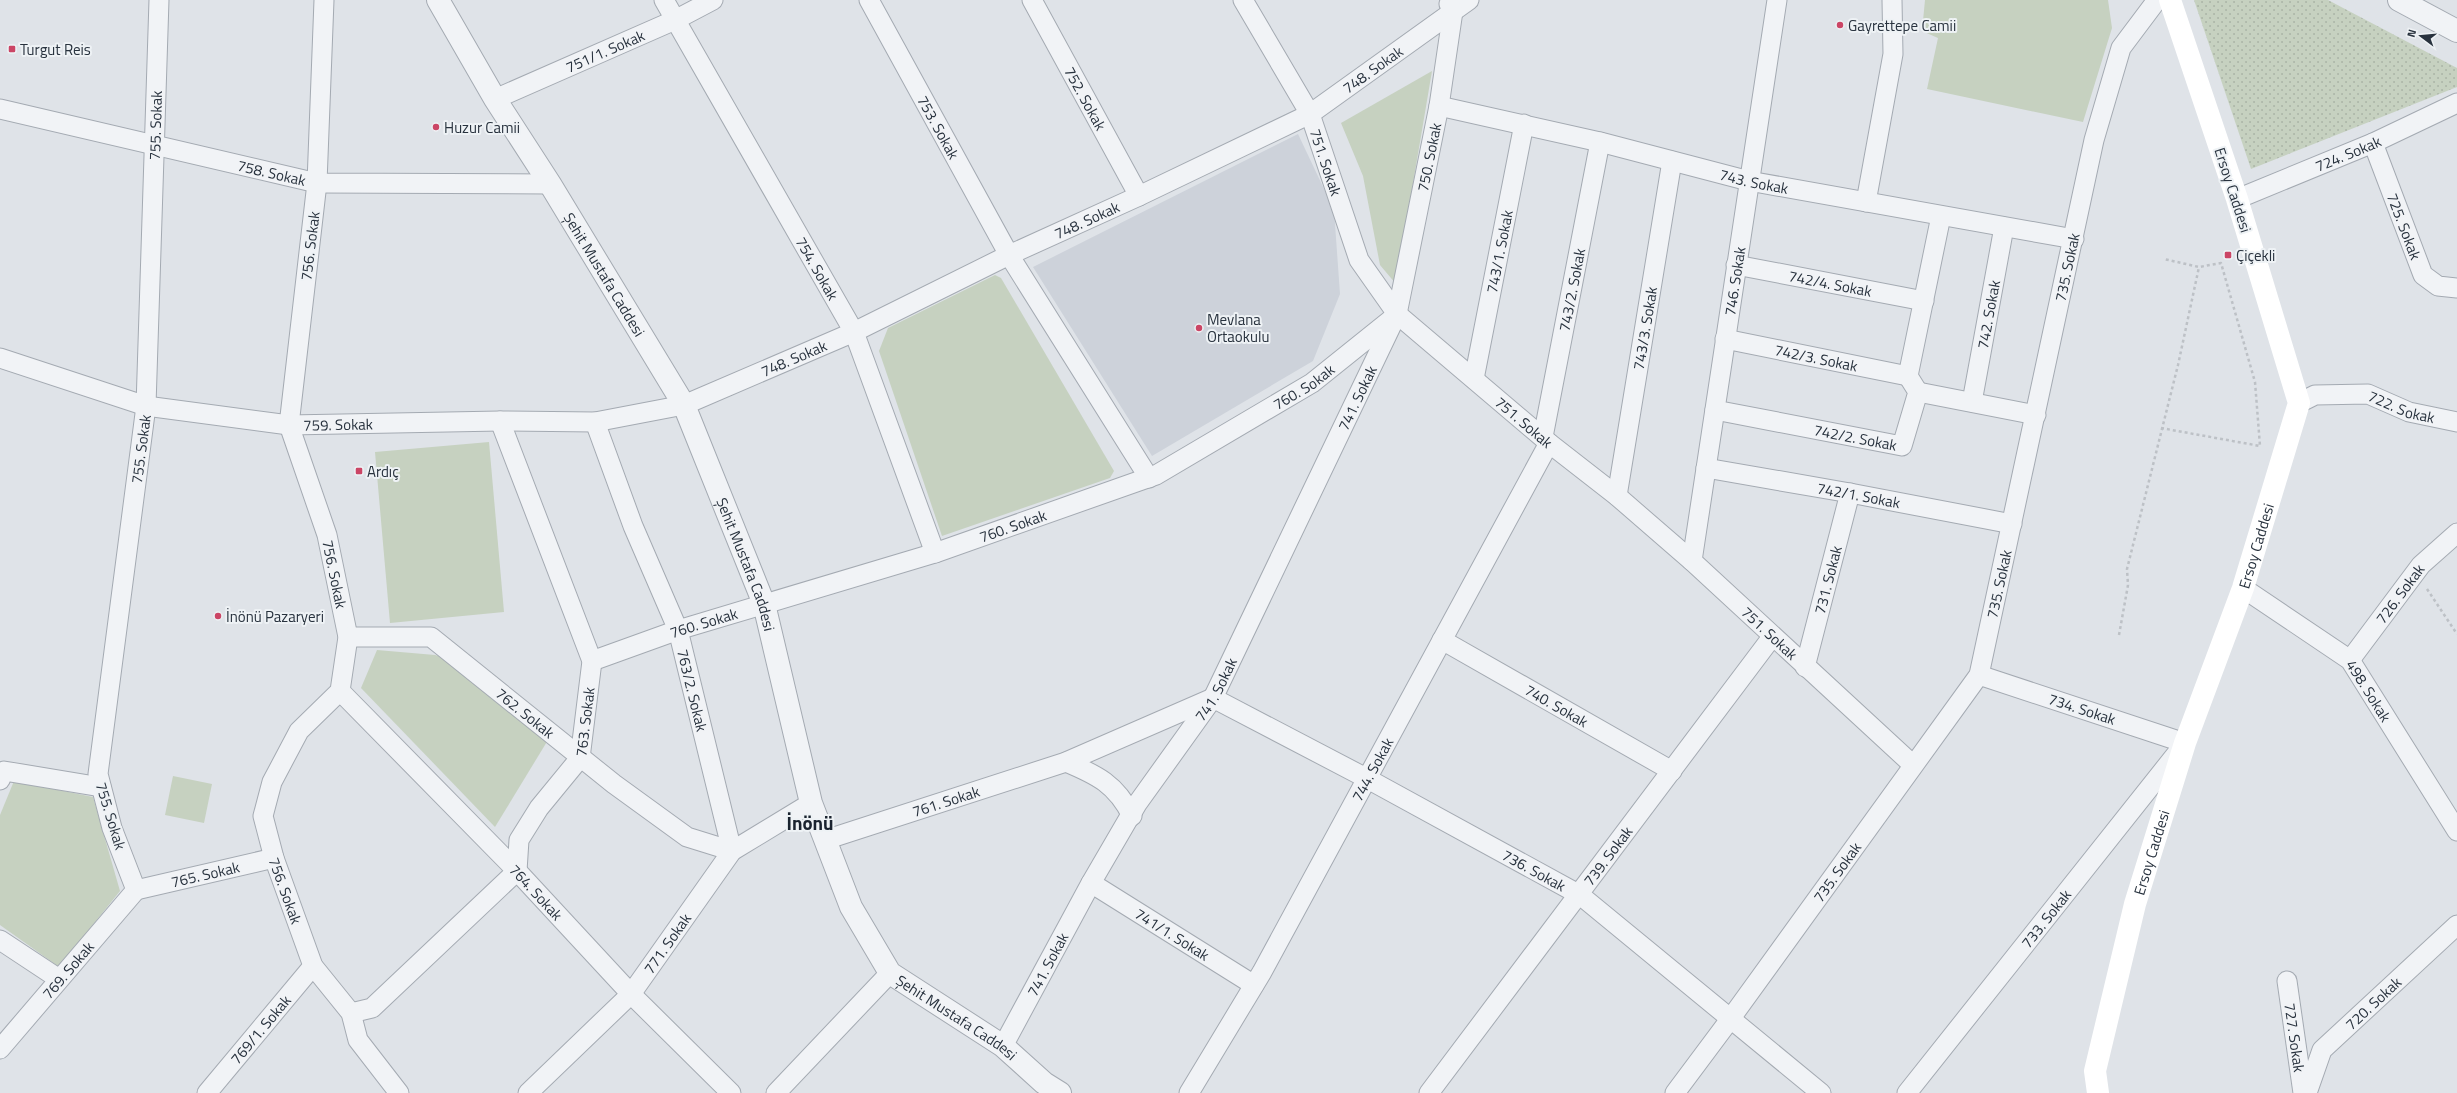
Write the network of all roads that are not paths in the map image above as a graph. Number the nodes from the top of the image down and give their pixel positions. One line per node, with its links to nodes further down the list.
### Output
1 (159, 0): 26 (street, 755. Sokak)
2 (324, 0): 29 (street, 756. Sokak)
3 (438, 0): 18 (street, Şehit Mustafa Caddesi)
4 (664, 0): 16 (street, 754. Sokak)
5 (713, 0): 16 (street, 751/1. Sokak)
6 (869, 0): 37 (street, 753. Sokak)
7 (1032, 0): 31 (street, 752. Sokak)
8 (1243, 0): 22 (street, 751. Sokak)
9 (1469, 0): 15 (street, 748. Sokak)
10 (1777, 0): 28 (street, 746. Sokak)
11 (1892, 0): 33 (street)
12 (2157, 0): 36 (street, 735. Sokak)
13 (2170, 0): 32 (main road, Ersoy Caddesi)
14 (2399, 0): 17 (street)
15 (1450, 5): 20 (street, 750. Sokak); 22 (street, 748. Sokak)
16 (675, 20): 18 (street, 751/1. Sokak); 42 (street, 754. Sokak)
17 (2457, 31)
18 (495, 99): 30 (street, Şehit Mustafa Caddesi)
19 (2457, 103): 25 (street, 724. Sokak)
20 (1439, 106): 23 (street, 743. Sokak); 41 (street, 750. Sokak)
21 (0, 109): 26 (street, 758. Sokak)
22 (1310, 114): 31 (street, 748. Sokak); 41 (street, 751. Sokak)
23 (1524, 124): 24 (street, 743. Sokak); 45 (street, 743/1. Sokak)
24 (1600, 142): 27 (street, 743. Sokak); 57 (street, 743/2. Sokak)
25 (2373, 143): 32 (street, 724. Sokak); 39 (street, 725. Sokak)
26 (155, 145): 29 (street, 758. Sokak); 50 (street, 755. Sokak)
27 (1672, 161): 28 (street, 743. Sokak); 61 (street, 743/3. Sokak)
28 (1749, 181): 33 (street, 743. Sokak); 38 (street, 746. Sokak)
29 (317, 183): 30 (street, 758. Sokak); 56 (street, 756. Sokak)
30 (550, 184): 49 (street, Şehit Mustafa Caddesi)
31 (1139, 196): 37 (street, 748. Sokak)
32 (2237, 199): 48 (main road, Ersoy Caddesi)
33 (1866, 202): 34 (street, 743. Sokak)
34 (1941, 216): 35 (street, 743. Sokak); 40 (street, 742/2. Sokak)
35 (2004, 227): 36 (street, 743. Sokak); 47 (street, 742. Sokak)
36 (2074, 240): 52 (street, 735. Sokak)
37 (1010, 255): 42 (street, 748. Sokak); 59 (street, 753. Sokak)
38 (1736, 265): 40 (street, 742/4. Sokak); 43 (street, 746. Sokak)
39 (2457, 288)
40 (1924, 301): 46 (street, 742/2. Sokak)
41 (1397, 314): 45 (street, 751. Sokak); 59 (street, 760. Sokak); 77 (street, 741. Sokak)
42 (854, 332): 49 (street, 748. Sokak); 64 (street, 754. Sokak)
43 (1725, 339): 46 (street, 742/3. Sokak); 51 (street, 746. Sokak)
44 (0, 358): 50 (street, 759. Sokak)
45 (1474, 379): 57 (street, 751. Sokak)
46 (1913, 384): 47 (street, 742/3. Sokak); 51 (street, 742/2. Sokak)
47 (1972, 402): 52 (street, 742/3. Sokak)
48 (2299, 403): 55 (street, 722. Sokak); 66 (main road, Ersoy Caddesi)
49 (684, 405): 54 (street, 759. Sokak); 67 (street, Şehit Mustafa Caddesi)
50 (146, 406): 56 (street, 759. Sokak); 85 (street, 755. Sokak)
51 (1715, 410): 58 (street, 746. Sokak)
52 (2036, 414): 62 (street, 735. Sokak)
53 (500, 421): 54 (street, 759. Sokak); 56 (street, 759. Sokak); 73 (street, 763. Sokak)
54 (595, 422): 68 (street, 763/2. Sokak)
55 (2457, 422)
56 (289, 425): 69 (street, 756. Sokak)
57 (1546, 440): 61 (street, 751. Sokak); 71 (street, 744. Sokak)
58 (1706, 468): 60 (street, 742/1. Sokak); 65 (street, 746. Sokak)
59 (1149, 478): 64 (street, 760. Sokak)
60 (1850, 493): 62 (street, 742/1. Sokak); 74 (street, 731. Sokak)
61 (1617, 496): 65 (street, 751. Sokak)
62 (2012, 524): 75 (street, 735. Sokak)
63 (2457, 533): 72 (street, 726. Sokak)
64 (935, 553): 67 (street, 760. Sokak)
65 (1692, 562): 70 (street, 751. Sokak)
66 (2243, 588): 72 (street, 498. Sokak); 78 (main road, Ersoy Caddesi)
67 (764, 604): 68 (street, 760. Sokak); 86 (street, Şehit Mustafa Caddesi)
68 (678, 630): 73 (street, 760. Sokak); 90 (street, 763/2. Sokak)
69 (348, 637): 76 (street, 756. Sokak); 79 (street, 762. Sokak)
70 (1772, 637): 74 (street, 751. Sokak); 82 (street, 739. Sokak)
71 (1442, 640): 82 (street, 740. Sokak); 83 (street, 744. Sokak)
72 (2350, 660): 88 (street, 498. Sokak)
73 (592, 661): 79 (street, 763. Sokak)
74 (1805, 667): 81 (street, 751. Sokak)
75 (1979, 675): 78 (street, 734. Sokak); 81 (street, 735. Sokak)
76 (340, 691): 91 (street, 756. Sokak); 92 (street, 764. Sokak)
77 (1212, 698): 80 (street, 761. Sokak); 83 (street, 736. Sokak); 87 (street, 741. Sokak)
78 (2185, 743): 118 (street, 733. Sokak); 119 (main road, Ersoy Caddesi)
79 (580, 758): 90 (street, 762. Sokak); 92 (street, 763. Sokak)
80 (1066, 762): 87 (street); 89 (street, 761. Sokak)
81 (1913, 765): 105 (street, 735. Sokak)
82 (1672, 771): 95 (street, 739. Sokak)
83 (1366, 778): 95 (street, 736. Sokak); 102 (street, 744. Sokak)
84 (0, 780): 85 (street)
85 (101, 787): 94 (street, 755. Sokak)
86 (811, 803): 89 (street, Şehit Mustafa Caddesi); 90 (street, 771. Sokak)
87 (1132, 816): 93 (street, 741. Sokak)
88 (2457, 831)
89 (825, 840): 99 (street, Şehit Mustafa Caddesi)
90 (732, 851): 103 (street, 771. Sokak)
91 (274, 858): 94 (street, 765. Sokak); 98 (street, 756. Sokak)
92 (517, 871): 103 (street, 764. Sokak); 104 (street)
93 (1091, 883): 102 (street, 741/1. Sokak); 106 (street, 741. Sokak)
94 (136, 890): 100 (street, 769. Sokak)
95 (1580, 895): 105 (street, 736. Sokak); 115 (street, 739. Sokak)
96 (2457, 924): 121 (street, 720. Sokak)
97 (0, 940): 100 (street)
98 (313, 966): 104 (street, 756. Sokak); 109 (street, 769/1. Sokak)
99 (890, 973): 106 (street, Şehit Mustafa Caddesi); 113 (street)
100 (59, 979): 107 (street, 769. Sokak)
101 (2287, 982): 120 (street, 727. Sokak)
102 (1254, 985): 114 (street, 744. Sokak)
103 (630, 994): 111 (street, 771. Sokak); 112 (street, 764. Sokak)
104 (351, 1013): 110 (street, 756. Sokak)
105 (1731, 1018): 116 (street, 735. Sokak); 117 (street, 736. Sokak)
106 (1003, 1046): 108 (street, Şehit Mustafa Caddesi)
107 (0, 1049)
108 (1048, 1090)
109 (207, 1093)
110 (399, 1093)
111 (528, 1093)
112 (731, 1093)
113 (776, 1093)
114 (1189, 1093)
115 (1428, 1093)
116 (1675, 1093)
117 (1821, 1093)
118 (1908, 1093)
119 (2098, 1093)
120 (2303, 1093)
121 (2307, 1093)

